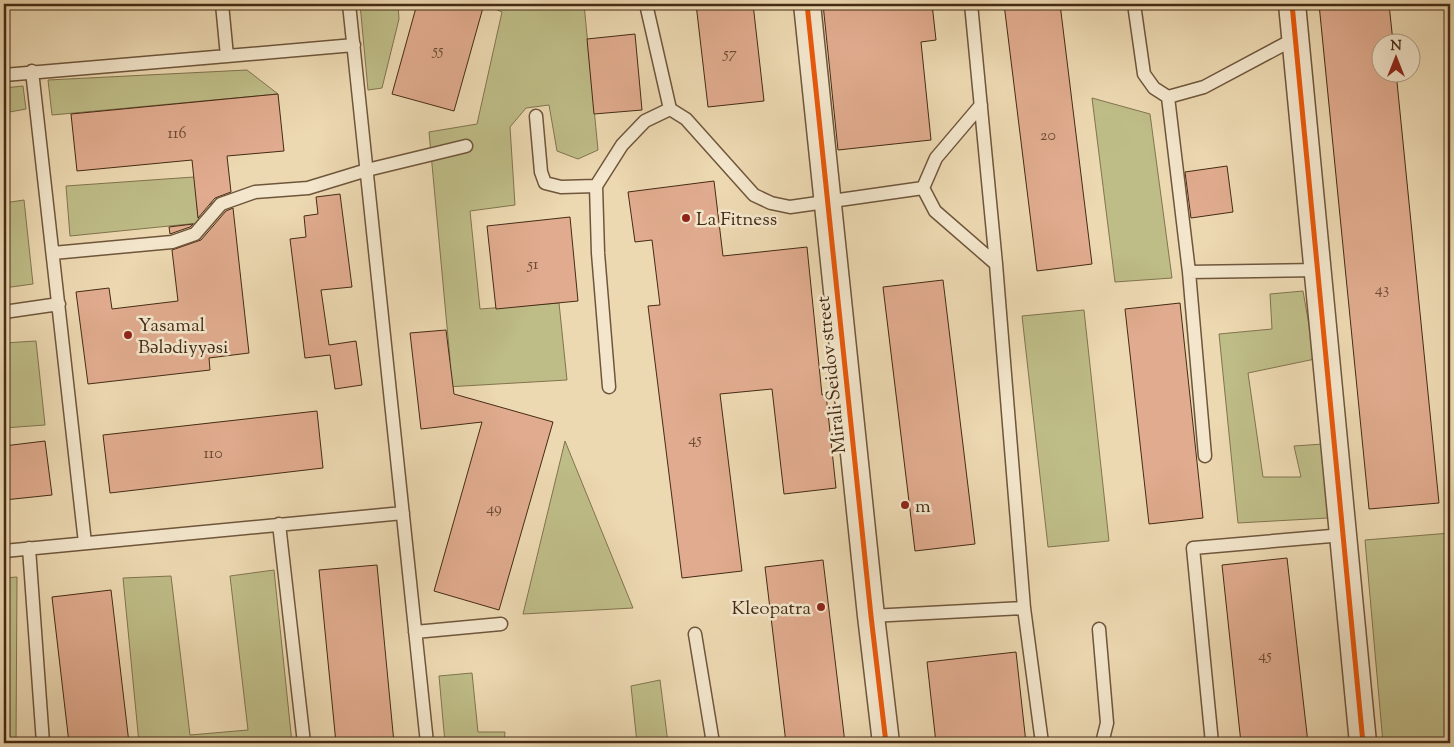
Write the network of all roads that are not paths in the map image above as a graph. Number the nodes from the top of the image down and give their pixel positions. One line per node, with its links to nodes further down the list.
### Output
1 (222, 4): 10 (lane)
2 (349, 4): 9 (lane)
3 (646, 4): 15 (lane)
4 (807, 4): 21 (street, Mirali Seidov street)
5 (971, 4): 14 (lane)
6 (1134, 4): 13 (lane)
7 (1292, 4): 8 (street)
8 (1296, 38): 13 (lane); 24 (street)
9 (354, 45): 10 (lane); 18 (lane)
10 (227, 56): 11 (lane)
11 (32, 72): 12 (lane); 22 (lane)
12 (4, 75)
13 (1168, 97): 25 (lane)
14 (981, 105): 20 (lane); 23 (lane)
15 (670, 109): 19 (lane); 21 (lane)
16 (536, 116): 19 (lane)
17 (466, 146): 18 (lane)
18 (367, 170): 22 (lane); 30 (lane)
19 (596, 186): 28 (lane)
20 (923, 188): 21 (lane); 23 (lane)
21 (827, 203): 37 (street, Mirali Seidov street)
22 (53, 253): 26 (lane)
23 (996, 264): 36 (lane)
24 (1318, 270): 25 (lane); 32 (street)
25 (1188, 272): 29 (lane)
26 (59, 304): 27 (lane); 33 (lane)
27 (4, 312)
28 (609, 388)
29 (1206, 456)
30 (402, 513): 31 (lane); 40 (lane)
31 (279, 524): 33 (lane); 43 (lane)
32 (1343, 535): 49 (lane); 50 (street)
33 (85, 543): 34 (lane)
34 (30, 548): 35 (lane); 42 (lane)
35 (4, 551)
36 (1024, 608): 37 (lane); 47 (lane)
37 (871, 616): 46 (street, Mirali Seidov street)
38 (501, 624): 40 (lane)
39 (1099, 629): 48 (lane)
40 (415, 632): 44 (lane)
41 (695, 634): 45 (lane)
42 (43, 743)
43 (304, 743)
44 (427, 743)
45 (713, 743)
46 (886, 743)
47 (1042, 743)
48 (1102, 743)
49 (1212, 743)
50 (1363, 743)

